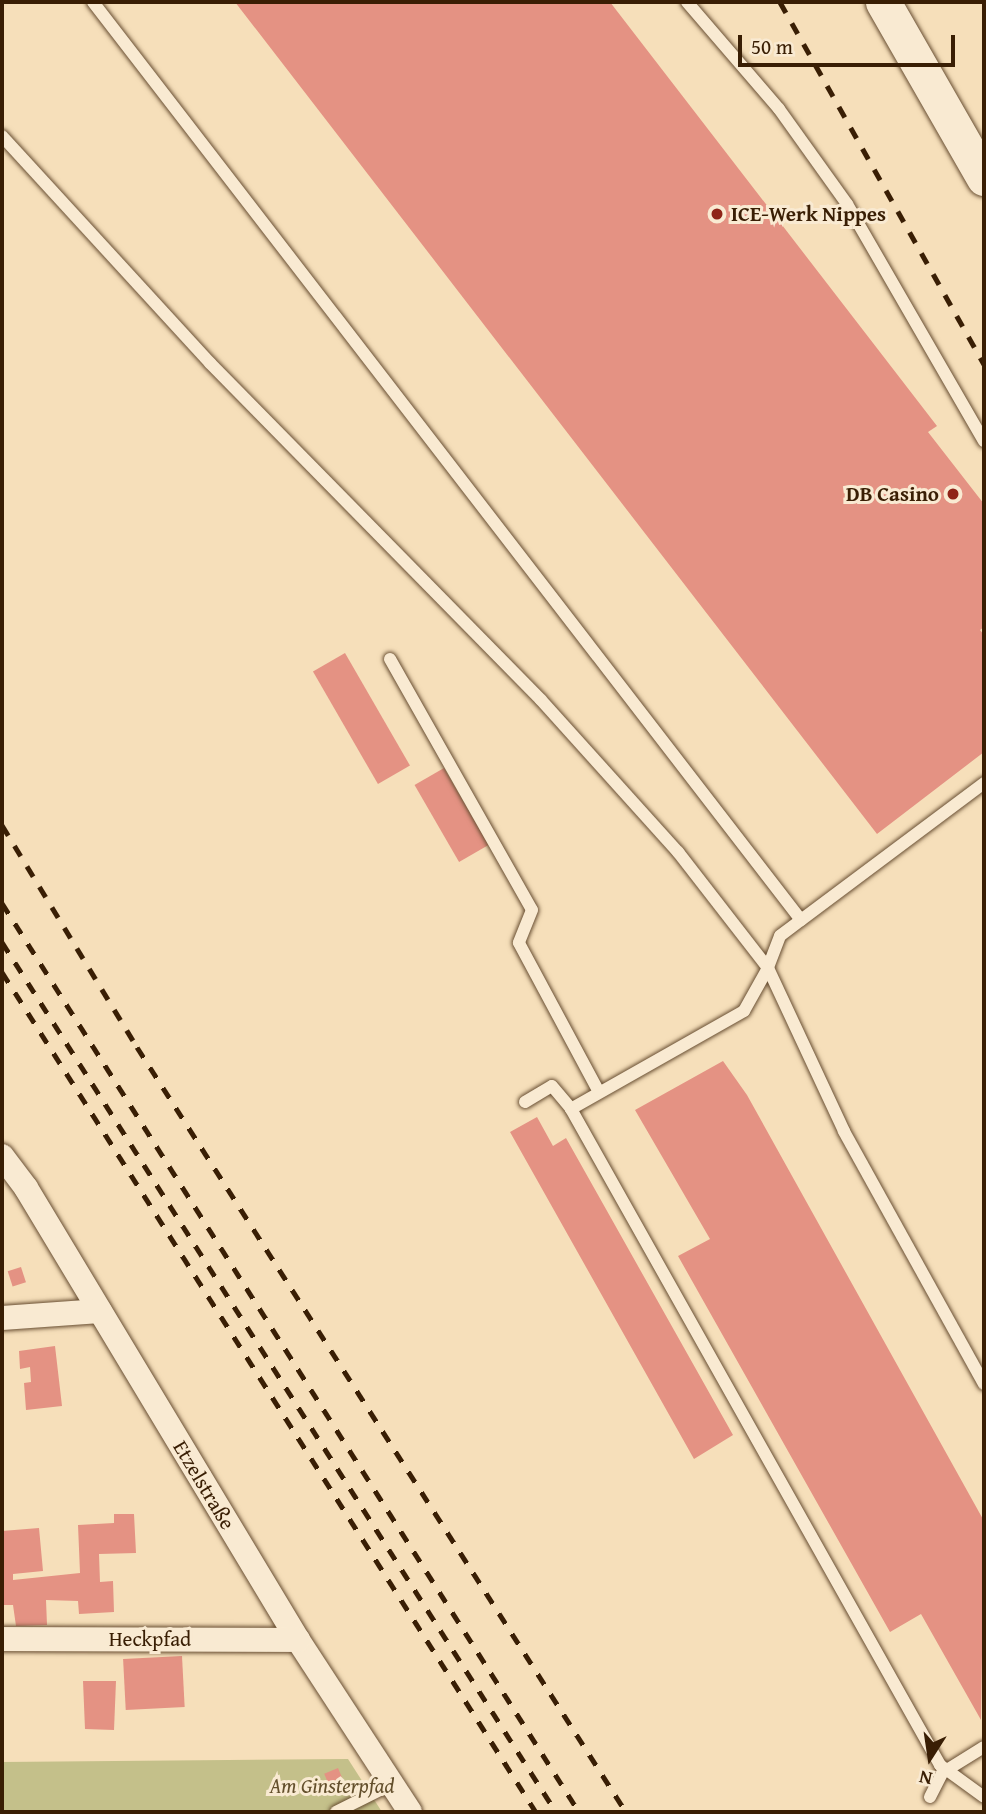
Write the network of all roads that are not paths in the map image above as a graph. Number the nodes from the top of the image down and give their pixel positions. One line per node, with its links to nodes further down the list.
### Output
1 (93, 2): 9 (lane)
2 (687, 2): 6 (lane)
3 (883, 2): 5 (street)
4 (2, 136): 10 (lane)
5 (984, 178)
6 (984, 441)
7 (390, 659): 11 (lane)
8 (984, 783): 9 (lane)
9 (801, 920): 10 (lane)
10 (768, 968): 11 (lane); 17 (lane)
11 (599, 1092): 13 (lane)
12 (525, 1102): 13 (lane)
13 (571, 1109): 21 (lane)
14 (2, 1156): 15 (street, Etzelstraße)
15 (100, 1311): 16 (street); 19 (street, Etzelstraße)
16 (2, 1318)
17 (984, 1384)
18 (2, 1639): 19 (street, Heckpfad)
19 (298, 1640): 22 (street, Etzelstraße)
20 (984, 1747): 21 (lane)
21 (944, 1772): 23 (lane); 24 (lane)
22 (391, 1784): 25 (lane); 26 (street, Etzelstraße)
23 (930, 1797)
24 (984, 1797)
25 (335, 1812)
26 (411, 1812)

